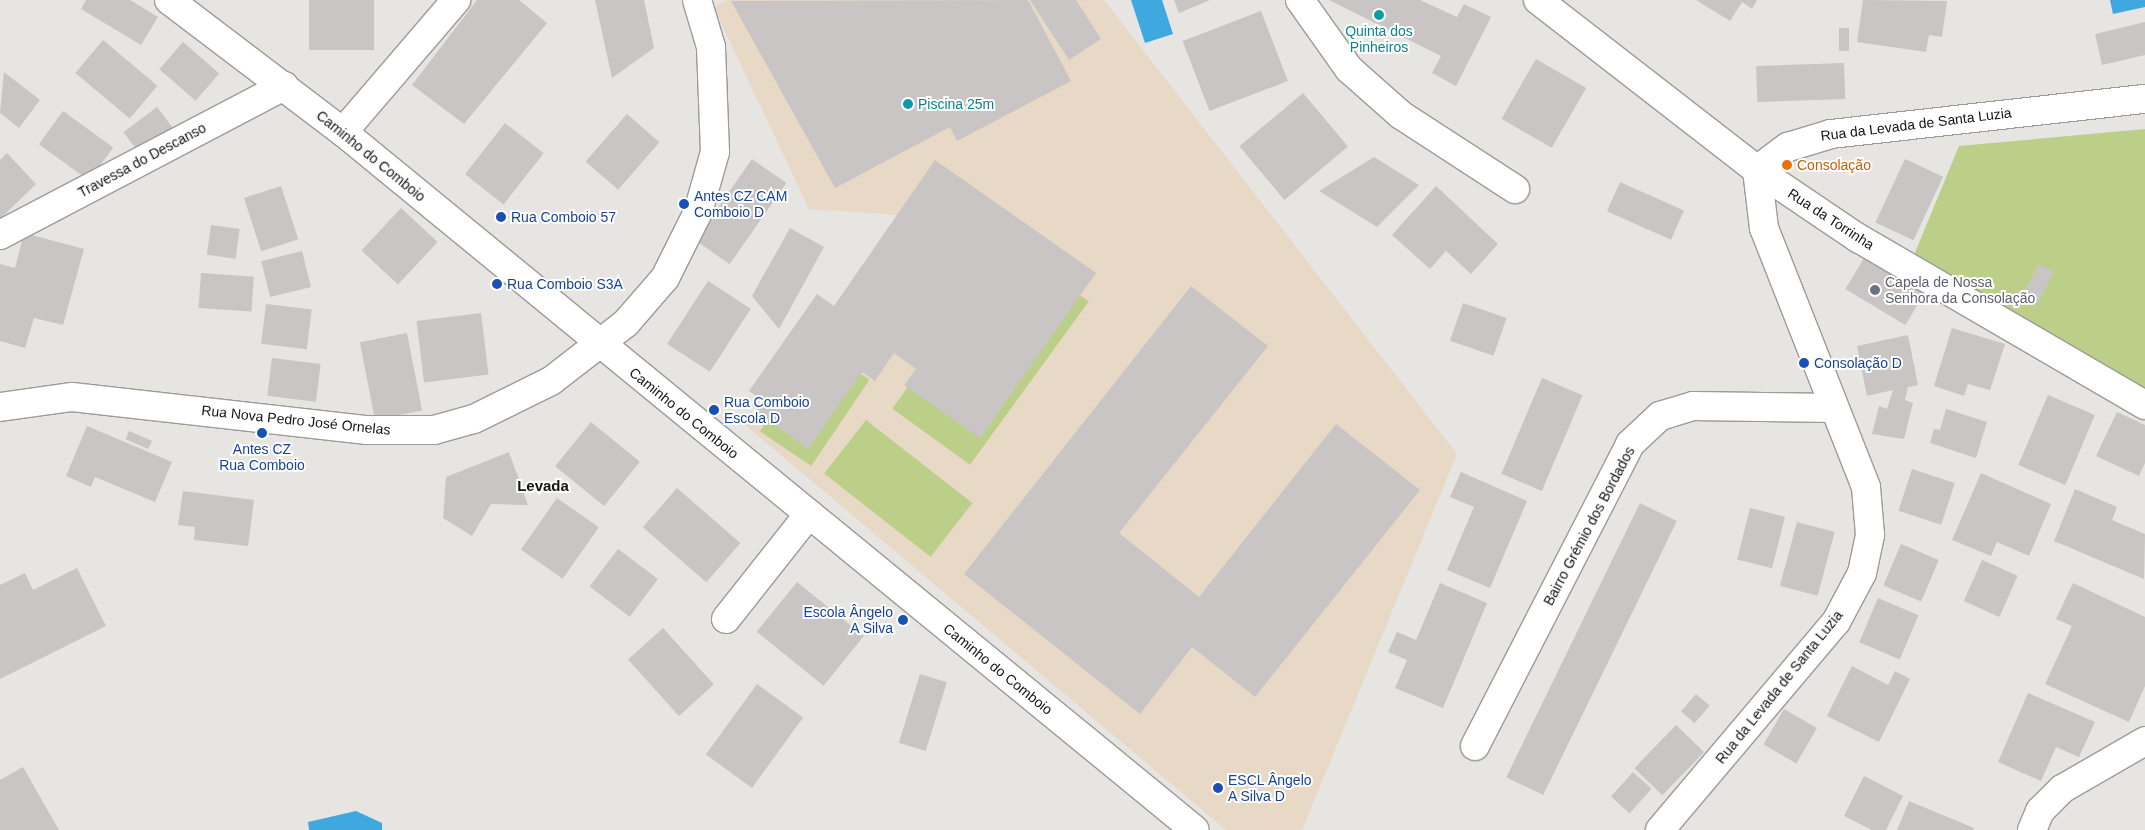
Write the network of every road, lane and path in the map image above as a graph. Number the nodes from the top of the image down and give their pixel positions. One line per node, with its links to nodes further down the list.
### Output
1 (170, 0): 8 (street, Caminho do Comboio)
2 (430, 0): 7 (street)
3 (456, 0): 7 (street)
4 (697, 0): 14 (street, Rua Nova Pedro José Ornelas)
5 (1300, 0): 12 (street)
6 (1538, 0): 11 (street, Rua da Torrinha)
7 (430, 33): 10 (street)
8 (284, 86): 10 (street, Caminho do Comboio); 13 (street, Travessa do Descanso)
9 (2145, 99): 11 (street, Rua da Levada de Santa Luzia)
10 (343, 132): 14 (street, Caminho do Comboio)
11 (1757, 170): 15 (street, Rua da Torrinha); 17 (street, Rua da Levada de Santa Luzia)
12 (1515, 189)
13 (0, 235)
14 (602, 346): 16 (street, Rua Nova Pedro José Ornelas); 18 (street, Caminho do Comboio)
15 (2145, 405)
16 (0, 407)
17 (1834, 408): 21 (street, Bairro Grémio dos Bordados); 23 (street, Rua da Levada de Santa Luzia)
18 (809, 514): 19 (street); 22 (street, Caminho do Comboio)
19 (726, 619)
20 (2145, 741): 24 (street)
21 (1475, 746)
22 (1195, 830)
23 (1660, 830)
24 (2032, 830)

